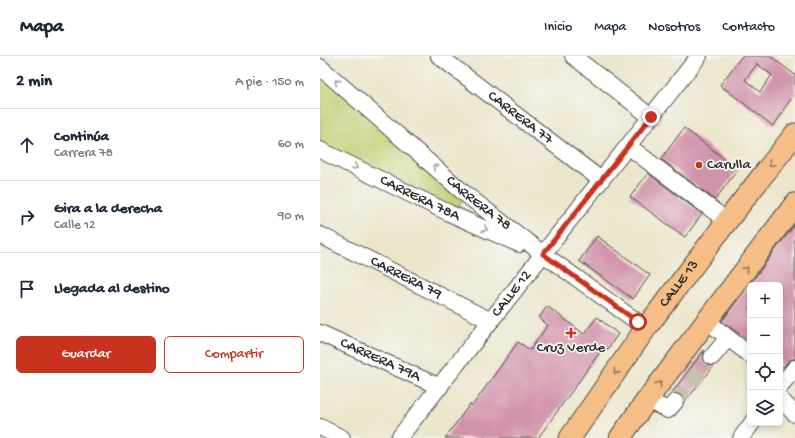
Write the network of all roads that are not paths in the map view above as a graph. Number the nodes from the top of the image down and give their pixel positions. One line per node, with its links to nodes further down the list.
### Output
1 (439, 56): 9 (street, CARRERA 77)
2 (573, 56): 5 (street)
3 (698, 56): 5 (street, CALLE 12)
4 (320, 67): 13 (street, CARRERA 78, one-way to 4)
5 (651, 117): 7 (street, CALLE 12)
6 (795, 134): 11 (main road, CALLE 13, one-way to 11)
7 (628, 146): 9 (street, CALLE 12); 11 (street)
8 (320, 150): 13 (street, CARRERA 78A, one-way to 13)
9 (601, 180): 13 (street, CALLE 12)
10 (795, 204): 15 (main road, one-way to 10)
11 (727, 221): 16 (main road, CALLE 13)
12 (320, 235): 14 (street, CARRERA 79)
13 (543, 254): 14 (street, CALLE 12); 16 (street, CARRERA 78)
14 (491, 321): 23 (street, CALLE 12)
15 (707, 321): 18 (street); 24 (main road, one-way to 15)
16 (646, 328): 32 (main road, CALLE 13, one-way to 32)
17 (320, 333): 23 (street, CARRERA 79A)
18 (728, 338): 19 (street); 20 (street)
19 (749, 354)
20 (712, 357)
21 (795, 368): 22 (street)
22 (783, 380)
23 (440, 387): 31 (street, CALLE 12)
24 (647, 400): 25 (street); 33 (main road)
25 (675, 402)
26 (783, 403): 27 (street)
27 (795, 414)
28 (750, 426): 34 (street)
29 (320, 427): 30 (street)
30 (342, 438)
31 (399, 438)
32 (570, 438)
33 (620, 438)
34 (740, 438)

